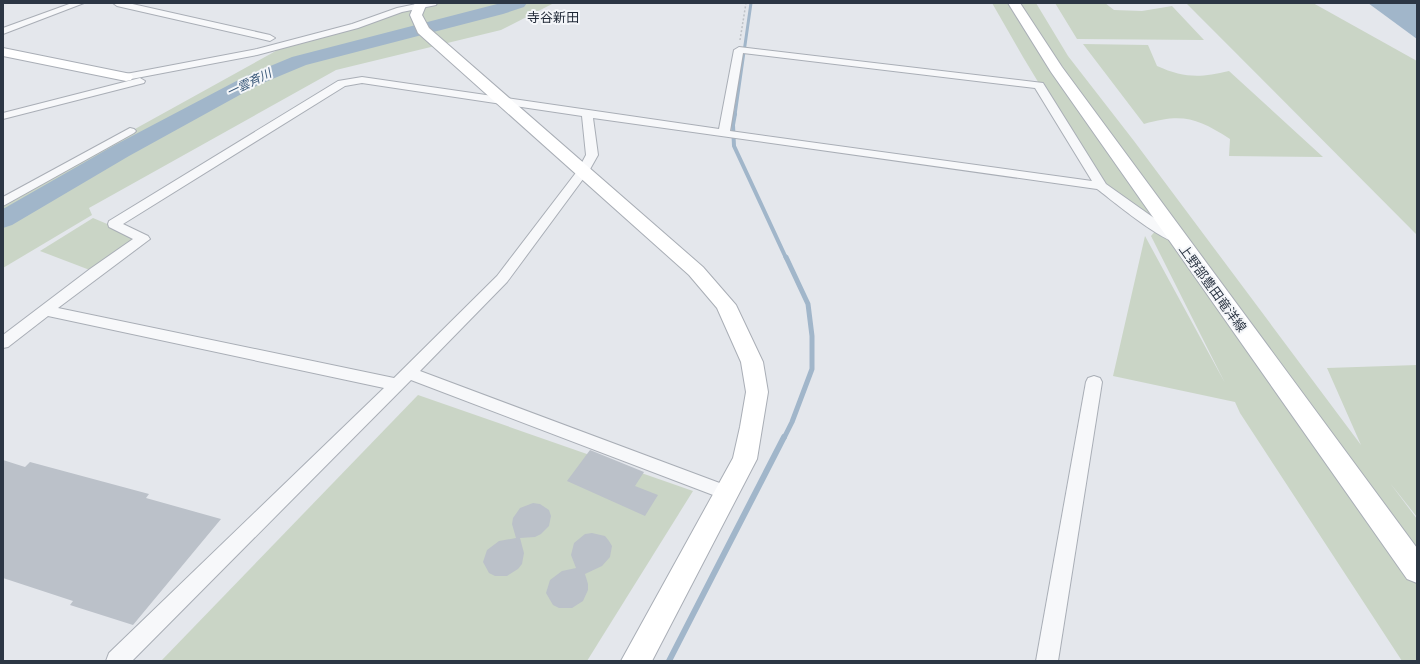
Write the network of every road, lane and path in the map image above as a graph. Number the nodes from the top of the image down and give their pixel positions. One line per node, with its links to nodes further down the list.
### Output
1 (80, 3): 7 (street)
2 (117, 3): 8 (street)
3 (433, 3): 6 (street)
4 (746, 3): 9 (path)
5 (1014, 3): 21 (street, 上野部豊田竜洋線)
6 (419, 8): 11 (street); 13 (street)
7 (3, 31)
8 (270, 38)
9 (739, 50): 17 (street); 19 (street)
10 (3, 52): 12 (street)
11 (255, 56): 12 (street); 15 (street)
12 (126, 77)
13 (502, 100): 14 (street); 18 (street); 22 (street)
14 (587, 114): 17 (street); 18 (street)
15 (3, 116)
16 (130, 131): 20 (street)
17 (724, 132): 19 (street)
18 (583, 171): 24 (street); 26 (street)
19 (1101, 186): 21 (street)
20 (3, 202)
21 (1178, 240): 27 (street, 上野部豊田竜洋線)
22 (46, 310): 23 (street); 24 (street)
23 (3, 343)
24 (403, 379): 26 (street); 28 (street)
25 (1094, 382): 30 (street)
26 (727, 493): 29 (street)
27 (1417, 570)
28 (117, 661)
29 (636, 661)
30 (1047, 661)

